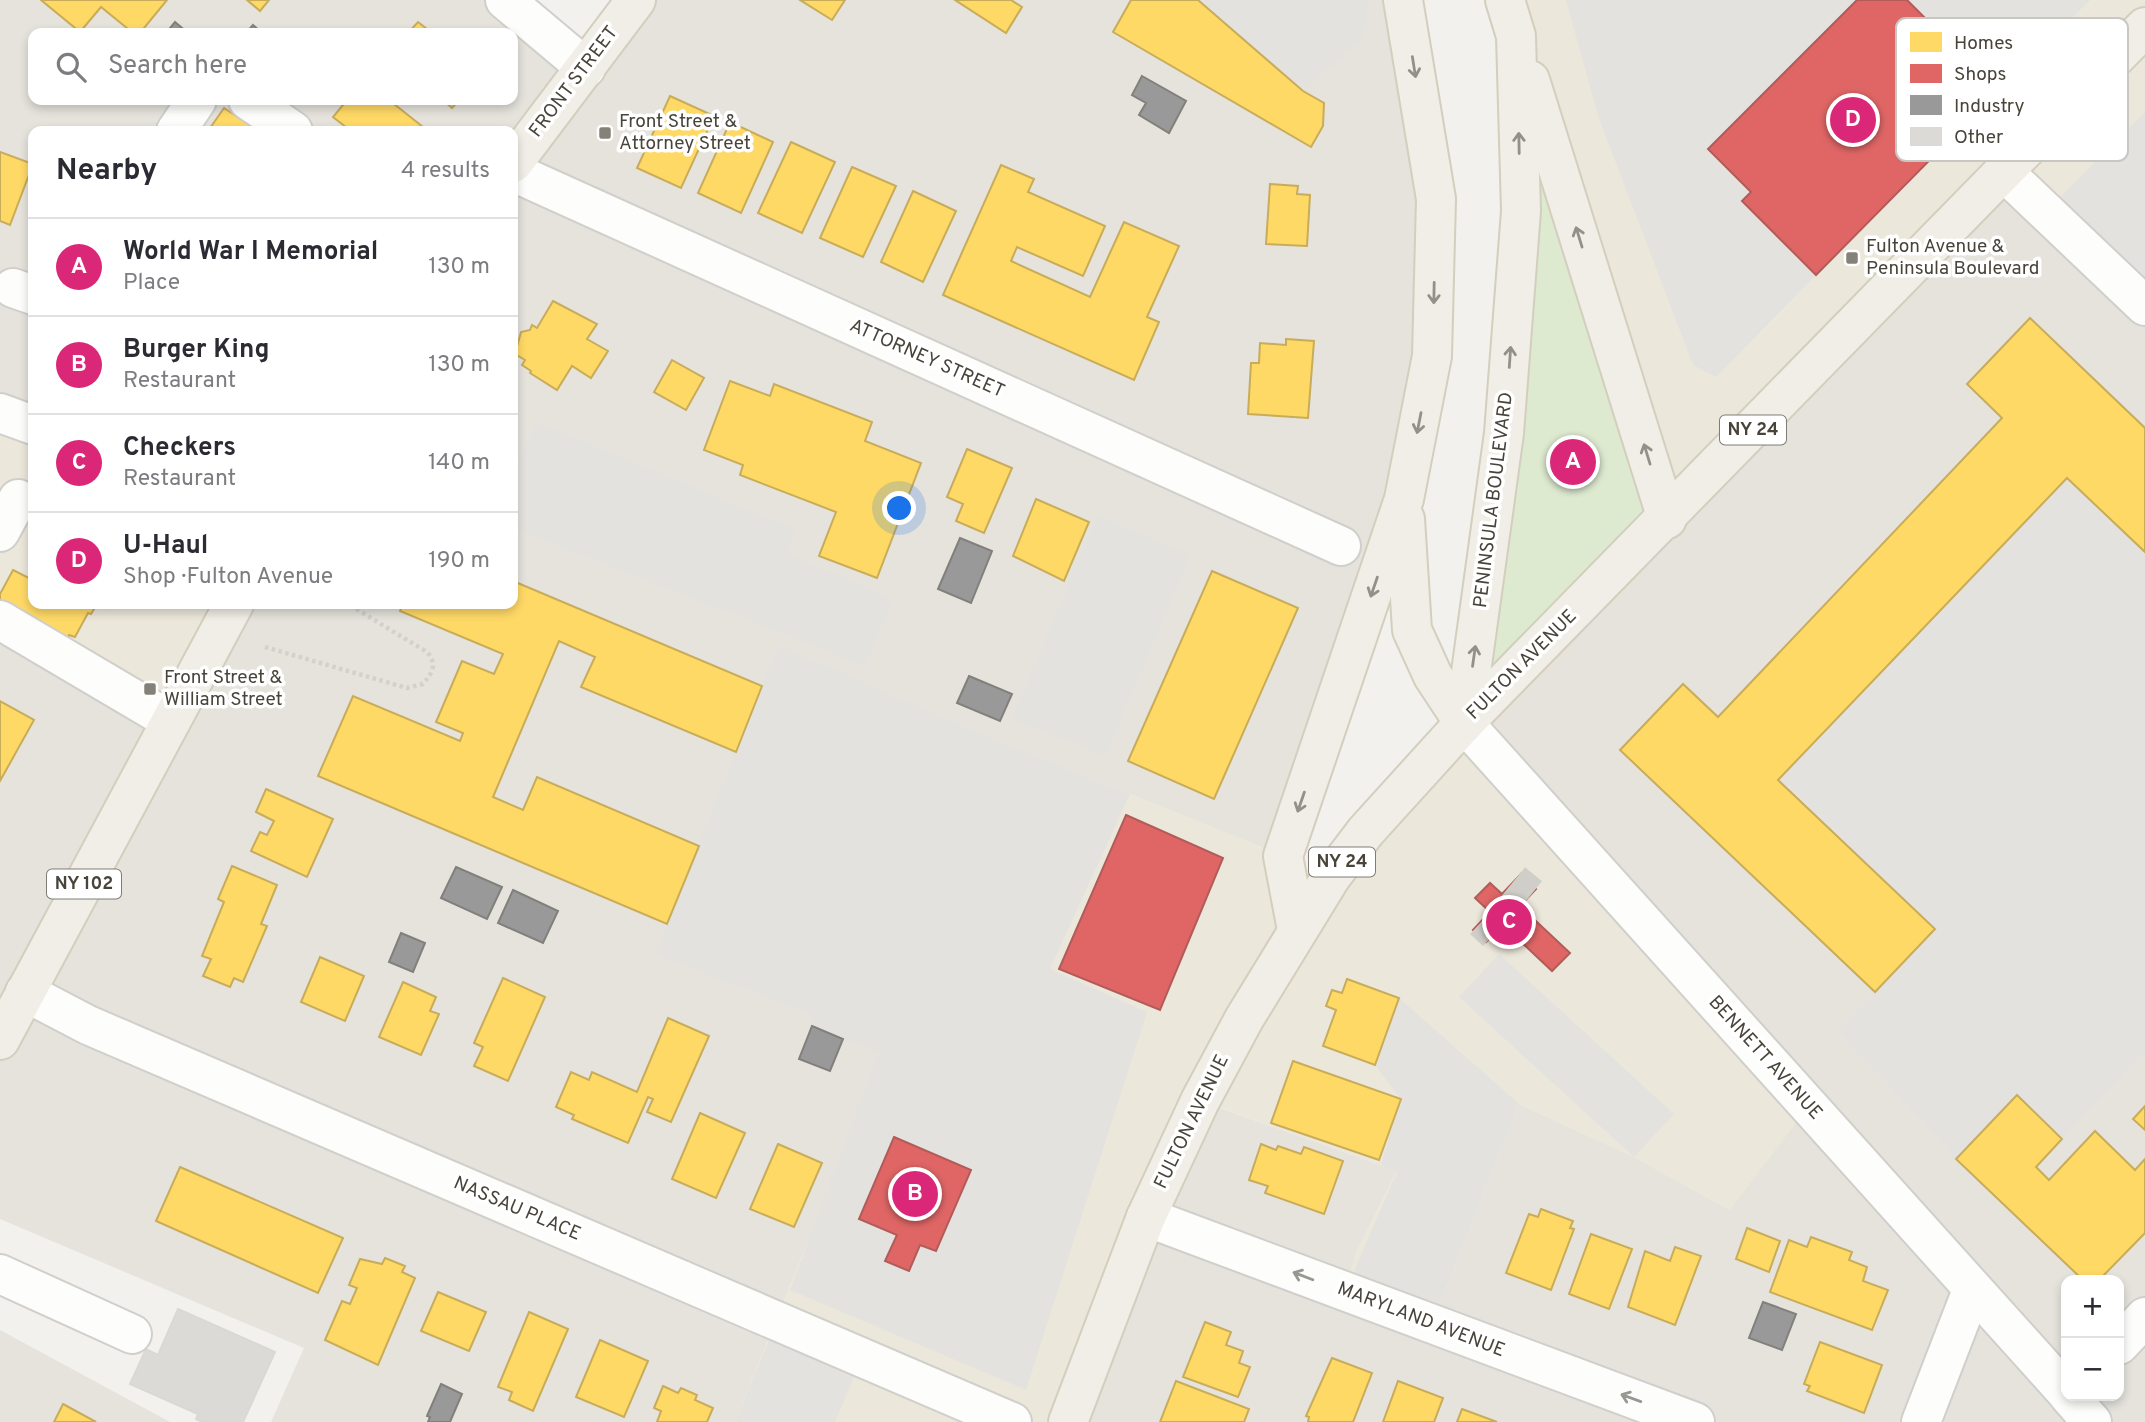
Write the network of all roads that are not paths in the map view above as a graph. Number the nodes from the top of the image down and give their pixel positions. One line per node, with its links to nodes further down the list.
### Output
1 (505, 0): 8 (street)
2 (636, 0): 8 (main road, FRONT STREET)
3 (1403, 0): 21 (main road, one-way to 21)
4 (1505, 0): 6 (main road, PENINSULA BOULEVARD)
5 (2145, 27): 7 (main road, FULTON AVENUE / NY 24)
6 (1516, 36): 22 (main road, PENINSULA BOULEVARD, one-way to 6); 28 (main road, PENINSULA BOULEVARD, one-way to 6)
7 (2128, 44)
8 (586, 68): 13 (main road, FRONT STREET)
9 (194, 105): 11 (street)
10 (255, 105): 12 (street)
11 (179, 126)
12 (286, 126)
13 (518, 156)
14 (2013, 161): 15 (main road, FULTON AVENUE / NY 24)
15 (2003, 171): 17 (street); 22 (main road, FULTON AVENUE / NY 24)
16 (518, 174): 24 (street, ATTORNEY STREET)
17 (2145, 306)
18 (0, 413): 19 (street)
19 (28, 423)
20 (19, 499): 23 (street)
21 (1404, 499): 28 (main road); 29 (main road, one-way to 29)
22 (1667, 519): 28 (main road, FULTON AVENUE / NY 24)
23 (0, 532)
24 (1341, 546)
25 (231, 609): 27 (main road, NY 102)
26 (0, 620): 27 (street)
27 (171, 721): 30 (main road, NY 102)
28 (1464, 723): 29 (main road, FULTON AVENUE / NY 24); 34 (street, BENNETT AVENUE)
29 (1297, 929): 32 (main road, FULTON AVENUE / NY 24)
30 (25, 992): 31 (main road, NY 102); 39 (street, NASSAU PLACE)
31 (0, 1040)
32 (1146, 1217): 40 (main road, FULTON AVENUE / NY 24); 41 (street, MARYLAND AVENUE, one-way to 32)
33 (0, 1274): 36 (street)
34 (1972, 1290): 38 (street, BENNETT AVENUE); 42 (street)
35 (2145, 1317): 37 (street)
36 (132, 1334)
37 (2124, 1340)
38 (2061, 1387)
39 (1012, 1422)
40 (1068, 1422)
41 (1695, 1422)
42 (1921, 1422)

